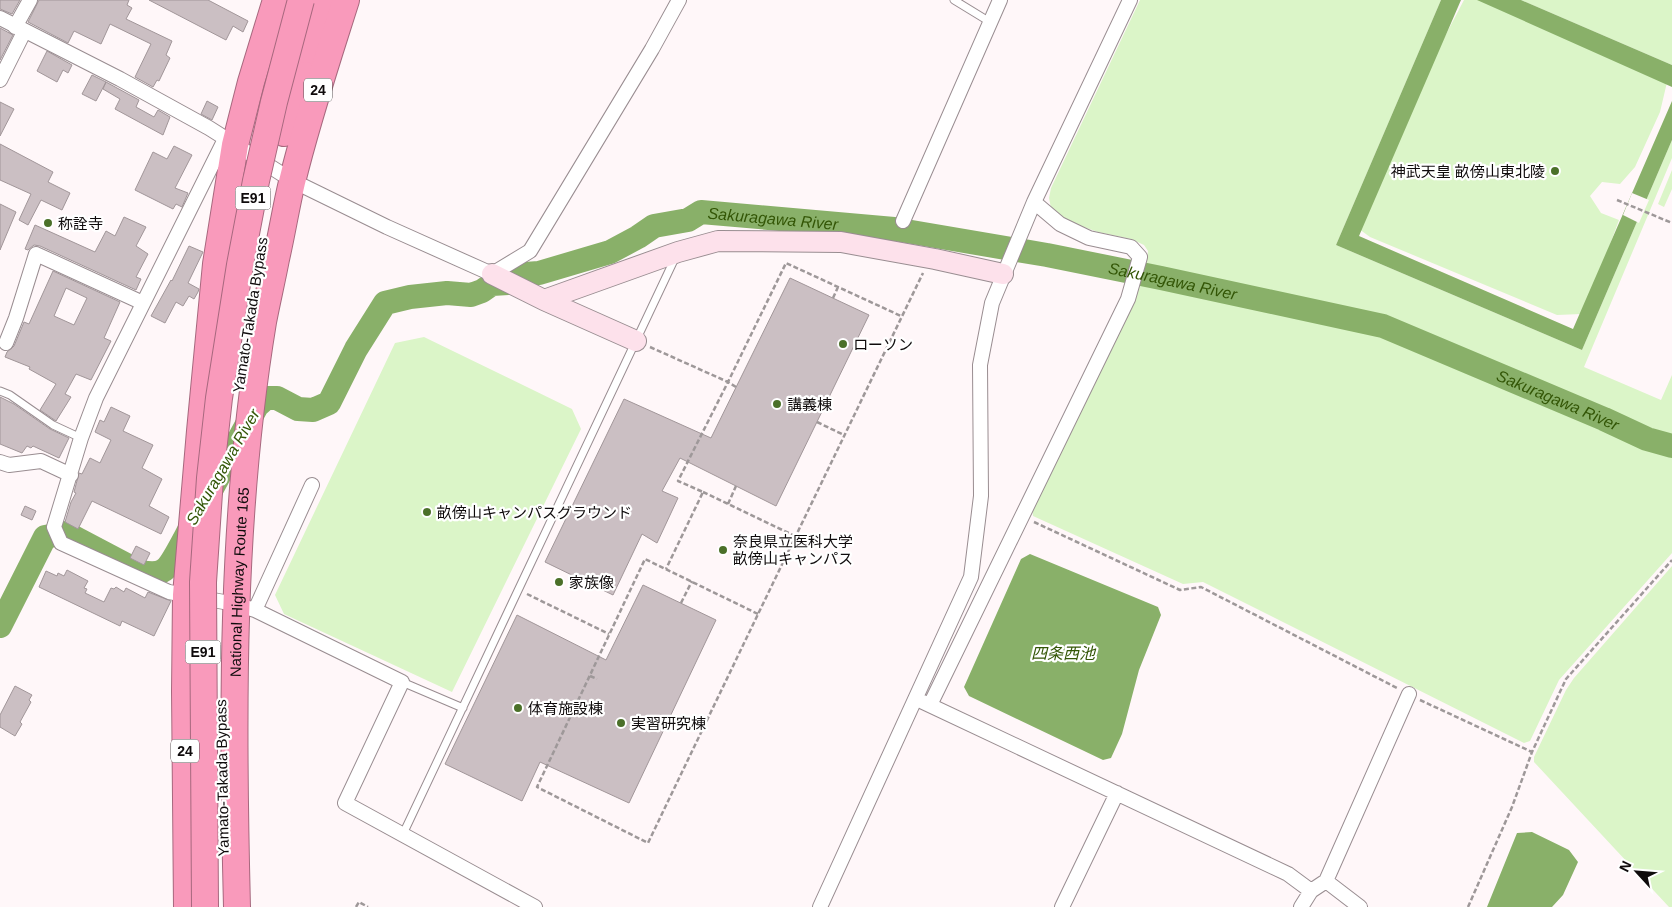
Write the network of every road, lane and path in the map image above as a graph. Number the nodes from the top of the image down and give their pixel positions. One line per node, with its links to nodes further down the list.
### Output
1 (30, 0): 14 (street)
2 (276, 0): 17 (highway, 24)
3 (286, 0): 37 (highway, bridge)
4 (301, 0): 37 (highway, Yamato-Takada Bypass / E91, bridge)
5 (320, 0): 16 (highway, Yamato-Takada Bypass / E91)
6 (331, 0): 16 (highway)
7 (346, 0): 18 (highway, National Highway Route 165 / 24)
8 (679, 0): 25 (street)
9 (954, 0): 13 (lane)
10 (1000, 0): 13 (street)
11 (1130, 0): 20 (street)
12 (0, 18): 14 (street)
13 (990, 22): 21 (street)
14 (20, 29): 15 (street); 17 (street)
15 (0, 80)
16 (284, 133): 72 (highway, Yamato-Takada Bypass / E91)
17 (230, 142): 18 (street); 30 (street); 53 (highway, 24)
18 (293, 181): 25 (street); 55 (highway, National Highway Route 165 / 24)
19 (1617, 200): 22 (path)
20 (1034, 202): 26 (street); 47 (street)
21 (903, 221)
22 (1672, 223)
23 (678, 252): 24 (street); 29 (street); 32 (lane)
24 (930, 258): 26 (street); 31 (path)
25 (492, 274): 29 (street)
26 (1003, 274): 62 (street)
27 (838, 287): 28 (path); 31 (path); 34 (path)
28 (833, 298)
29 (544, 300): 32 (street)
30 (143, 303): 33 (street); 40 (street)
31 (901, 316): 39 (path)
32 (636, 341): 34 (path); 52 (lane)
33 (6, 343)
34 (728, 382): 35 (path); 45 (path)
35 (736, 387)
36 (0, 391): 40 (lane)
37 (219, 398): 71 (highway, Yamato-Takada Bypass / E91, bridge)
38 (817, 422): 39 (path)
39 (844, 435): 48 (path)
40 (81, 438): 42 (street)
41 (0, 462): 42 (street)
42 (71, 475): 53 (street)
43 (312, 484): 55 (street)
44 (736, 486): 46 (path)
45 (703, 492): 46 (path); 50 (path)
46 (728, 504): 48 (path)
47 (1021, 516): 61 (path); 63 (street)
48 (795, 536): 56 (path)
49 (1672, 560): 65 (path)
50 (666, 569): 51 (path); 57 (path)
51 (692, 581): 54 (path); 56 (path)
52 (518, 590): 57 (path); 64 (lane)
53 (186, 595): 55 (street); 70 (highway, 24)
54 (681, 603)
55 (245, 607): 60 (street); 73 (highway, National Highway Route 165 / 24)
56 (758, 614): 58 (path)
57 (610, 634): 58 (path)
58 (590, 676): 59 (path)
59 (596, 679)
60 (402, 682): 64 (lane); 67 (street)
61 (1409, 694): 65 (path); 68 (street)
62 (916, 699): 63 (street); 77 (street)
63 (930, 705): 66 (street)
64 (463, 708): 67 (lane)
65 (1532, 752): 81 (path)
66 (1117, 793): 69 (street); 78 (street)
67 (403, 834): 76 (street)
68 (1326, 881): 69 (street); 80 (street)
69 (1310, 891): 79 (street)
70 (187, 907)
71 (205, 907)
72 (223, 907)
73 (237, 907)
74 (356, 907): 75 (path)
75 (368, 907)
76 (535, 907)
77 (820, 907)
78 (1062, 907)
79 (1301, 907)
80 (1360, 907)
81 (1468, 907)

